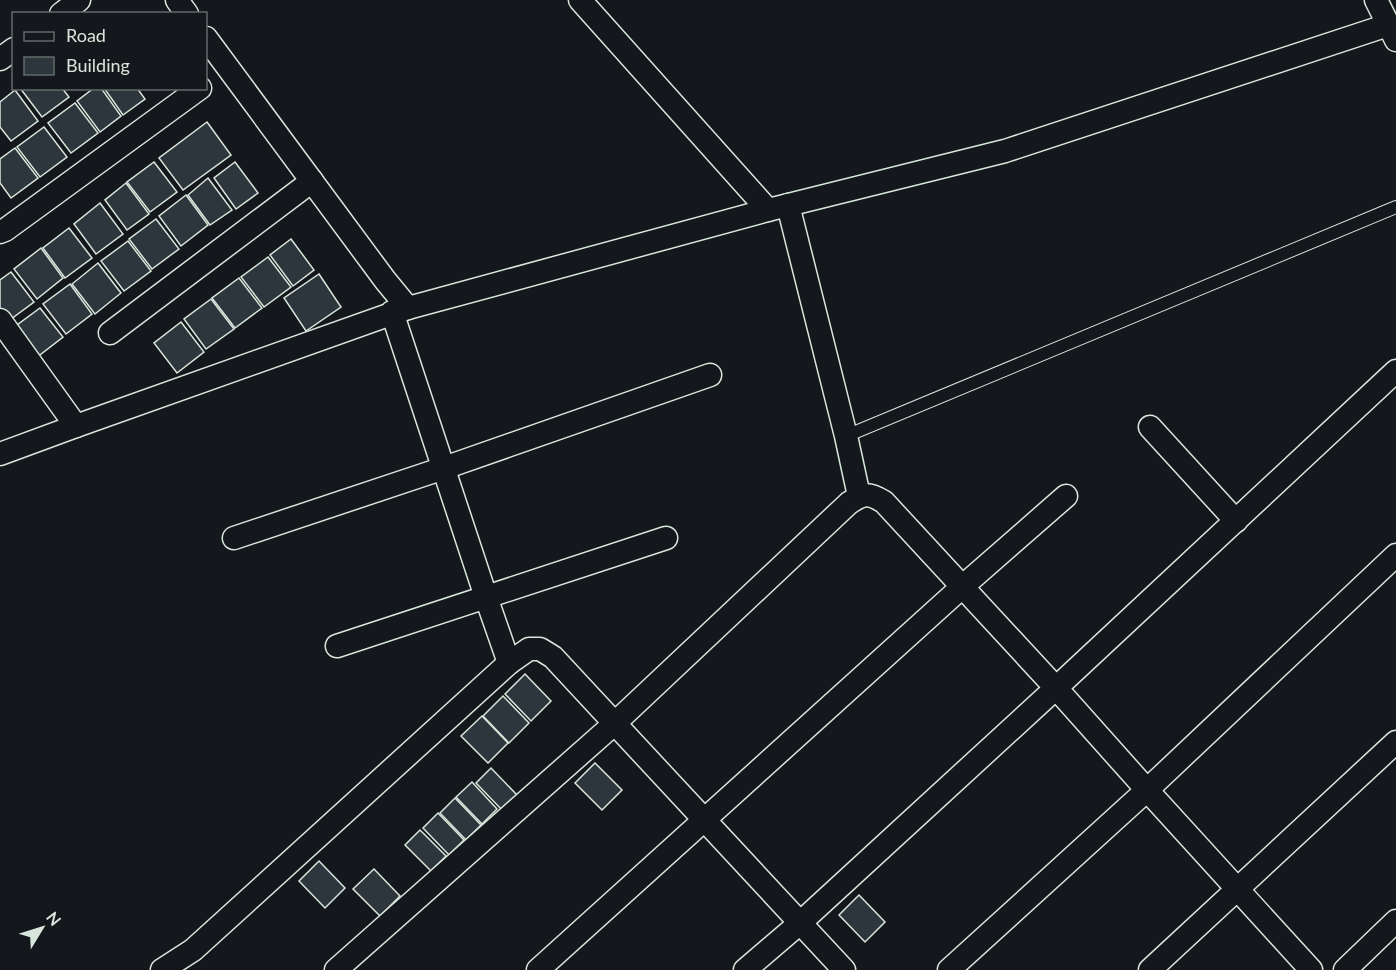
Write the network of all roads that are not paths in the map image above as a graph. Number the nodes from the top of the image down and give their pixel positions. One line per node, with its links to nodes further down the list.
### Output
1 (79, 0): 4 (street)
2 (580, 0): 12 (street)
3 (1376, 0): 5 (street)
4 (64, 12)
5 (1392, 33): 12 (street)
6 (207, 39): 7 (street)
7 (228, 68): 8 (street); 10 (street)
8 (207, 83)
9 (197, 90): 13 (street)
10 (312, 181): 14 (street); 16 (street)
11 (1396, 207): 21 (lane)
12 (778, 208): 14 (street); 21 (street)
13 (0, 232)
14 (400, 310): 19 (street); 23 (street)
15 (0, 320): 19 (street)
16 (110, 333)
17 (1396, 371): 26 (street)
18 (710, 375): 23 (street)
19 (76, 426): 22 (street)
20 (1150, 427): 26 (street)
21 (846, 436): 24 (street)
22 (0, 454)
23 (444, 468): 27 (street); 31 (street)
24 (859, 496): 30 (street); 35 (street)
25 (1066, 496): 30 (street)
26 (1236, 521): 34 (street)
27 (234, 538)
28 (666, 538): 31 (street)
29 (1396, 555): 37 (street)
30 (962, 587): 34 (street); 38 (street)
31 (486, 597): 32 (street); 33 (street)
32 (337, 646)
33 (509, 663): 35 (street); 42 (street)
34 (1056, 688): 37 (street); 41 (street)
35 (614, 724): 38 (street); 43 (street)
36 (1396, 742): 39 (street)
37 (1147, 790): 39 (street); 47 (street)
38 (704, 819): 41 (street); 44 (street)
39 (1238, 889): 48 (street); 49 (street)
40 (1396, 921): 50 (street)
41 (800, 923): 45 (street); 46 (street)
42 (162, 970)
43 (336, 970)
44 (538, 970)
45 (745, 970)
46 (844, 970)
47 (949, 970)
48 (1150, 970)
49 (1311, 970)
50 (1345, 970)

